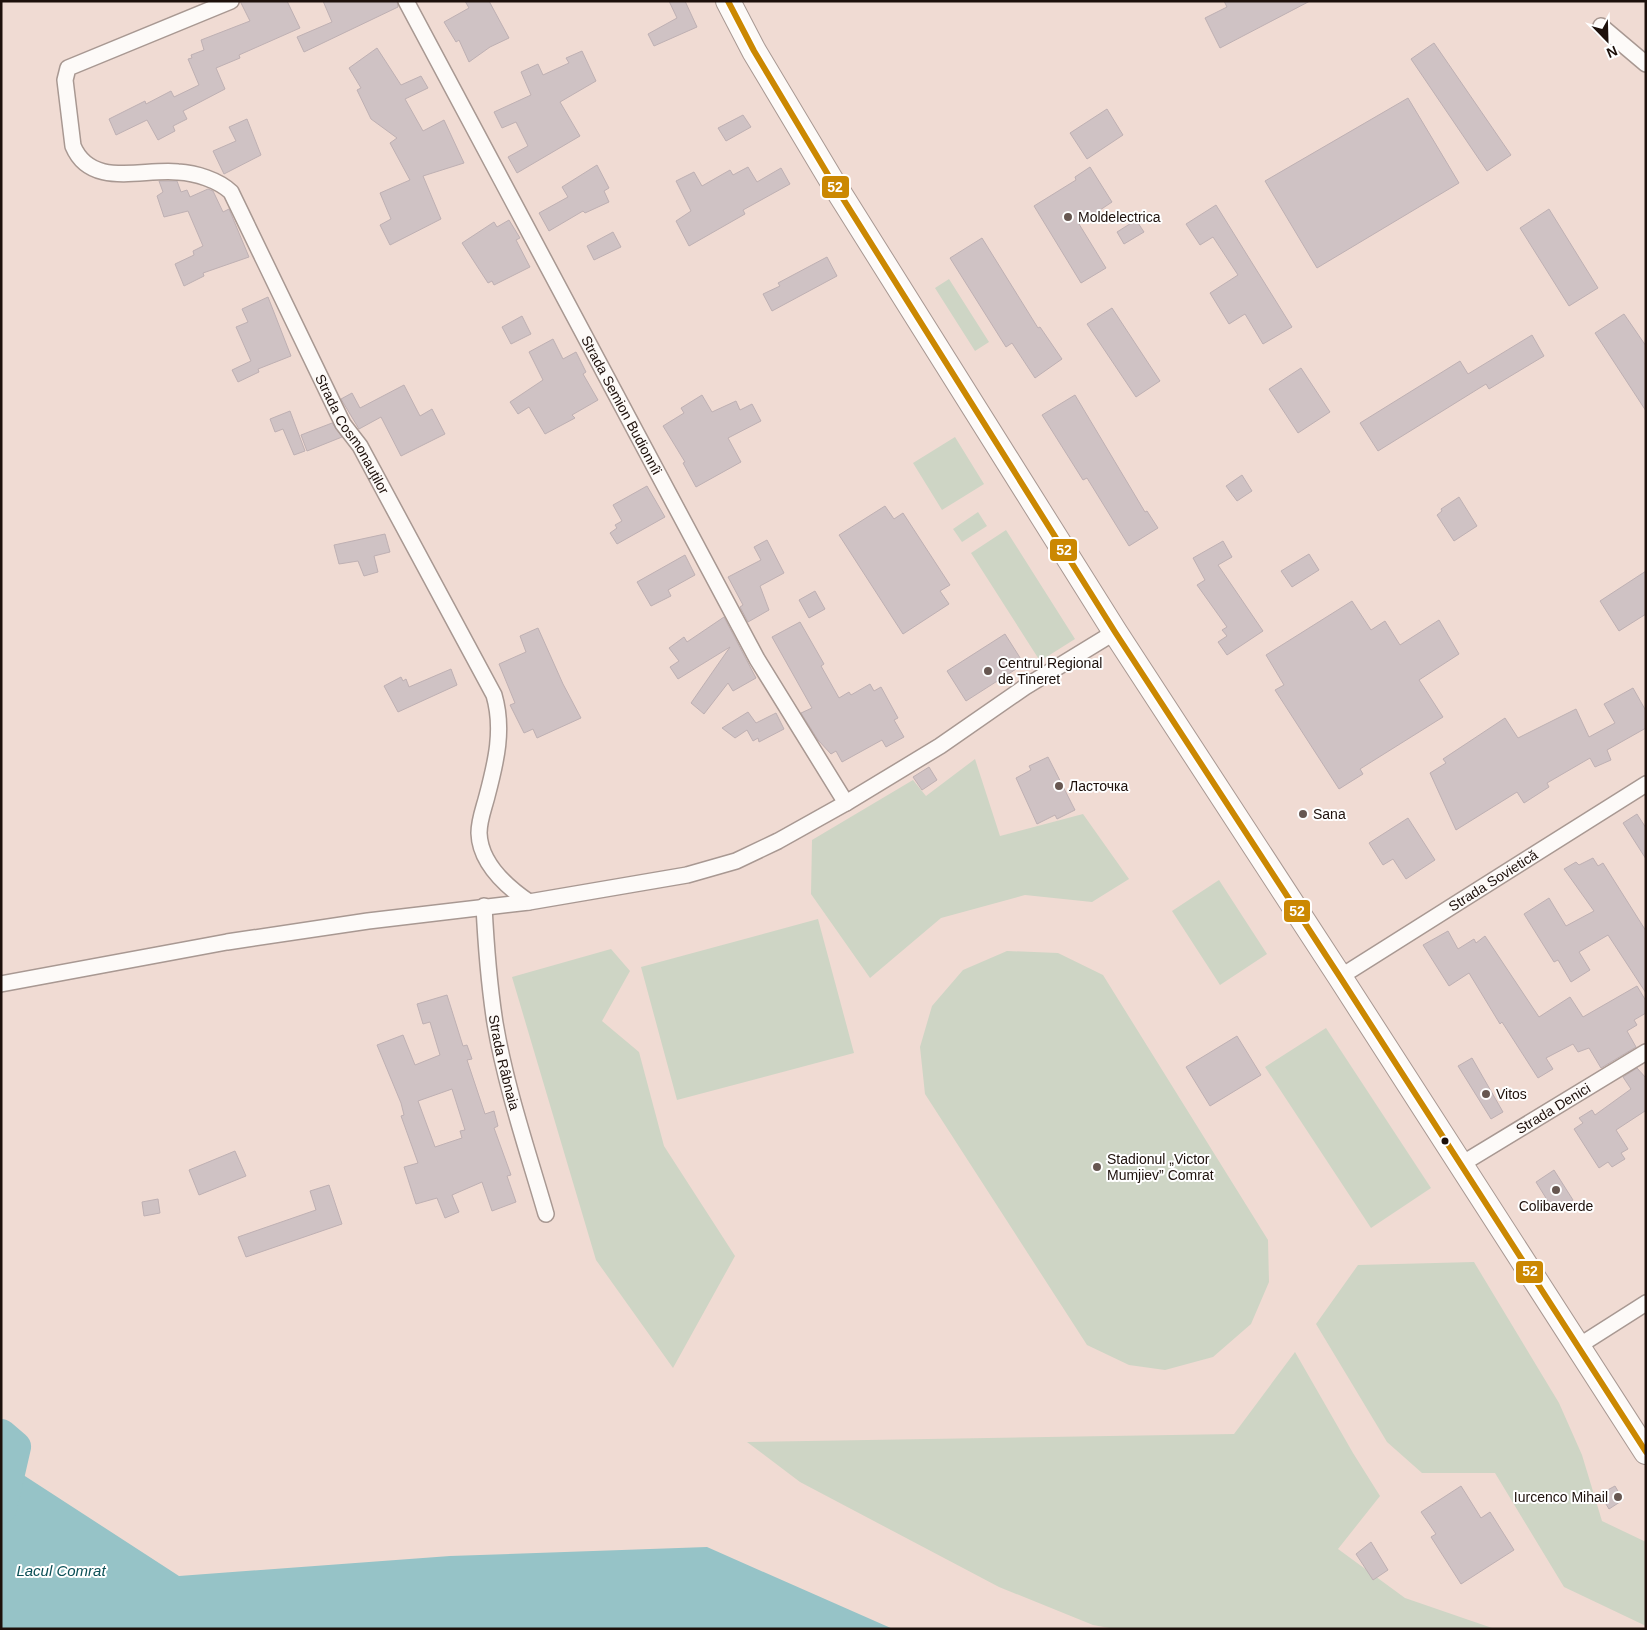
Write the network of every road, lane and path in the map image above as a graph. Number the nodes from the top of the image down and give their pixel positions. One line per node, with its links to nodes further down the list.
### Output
1 (231, 1): 9 (street, Strada Cosmonauților)
2 (406, 1): 8 (street, Strada Semion Budionnîi)
3 (728, 1): 6 (main road)
4 (1601, 26): 5 (street)
5 (1646, 64)
6 (1115, 632): 8 (street); 11 (main road)
7 (1646, 784): 11 (street, Strada Sovietică)
8 (846, 804): 9 (street)
9 (529, 902): 10 (street)
10 (484, 906): 12 (street); 15 (street, Strada Râbnaia)
11 (1340, 977): 14 (main road)
12 (1, 984)
13 (1646, 1052): 14 (street, Strada Denici)
14 (1460, 1165): 17 (main road)
15 (546, 1214)
16 (1646, 1303): 17 (street)
17 (1577, 1347): 18 (main road)
18 (1643, 1443)

